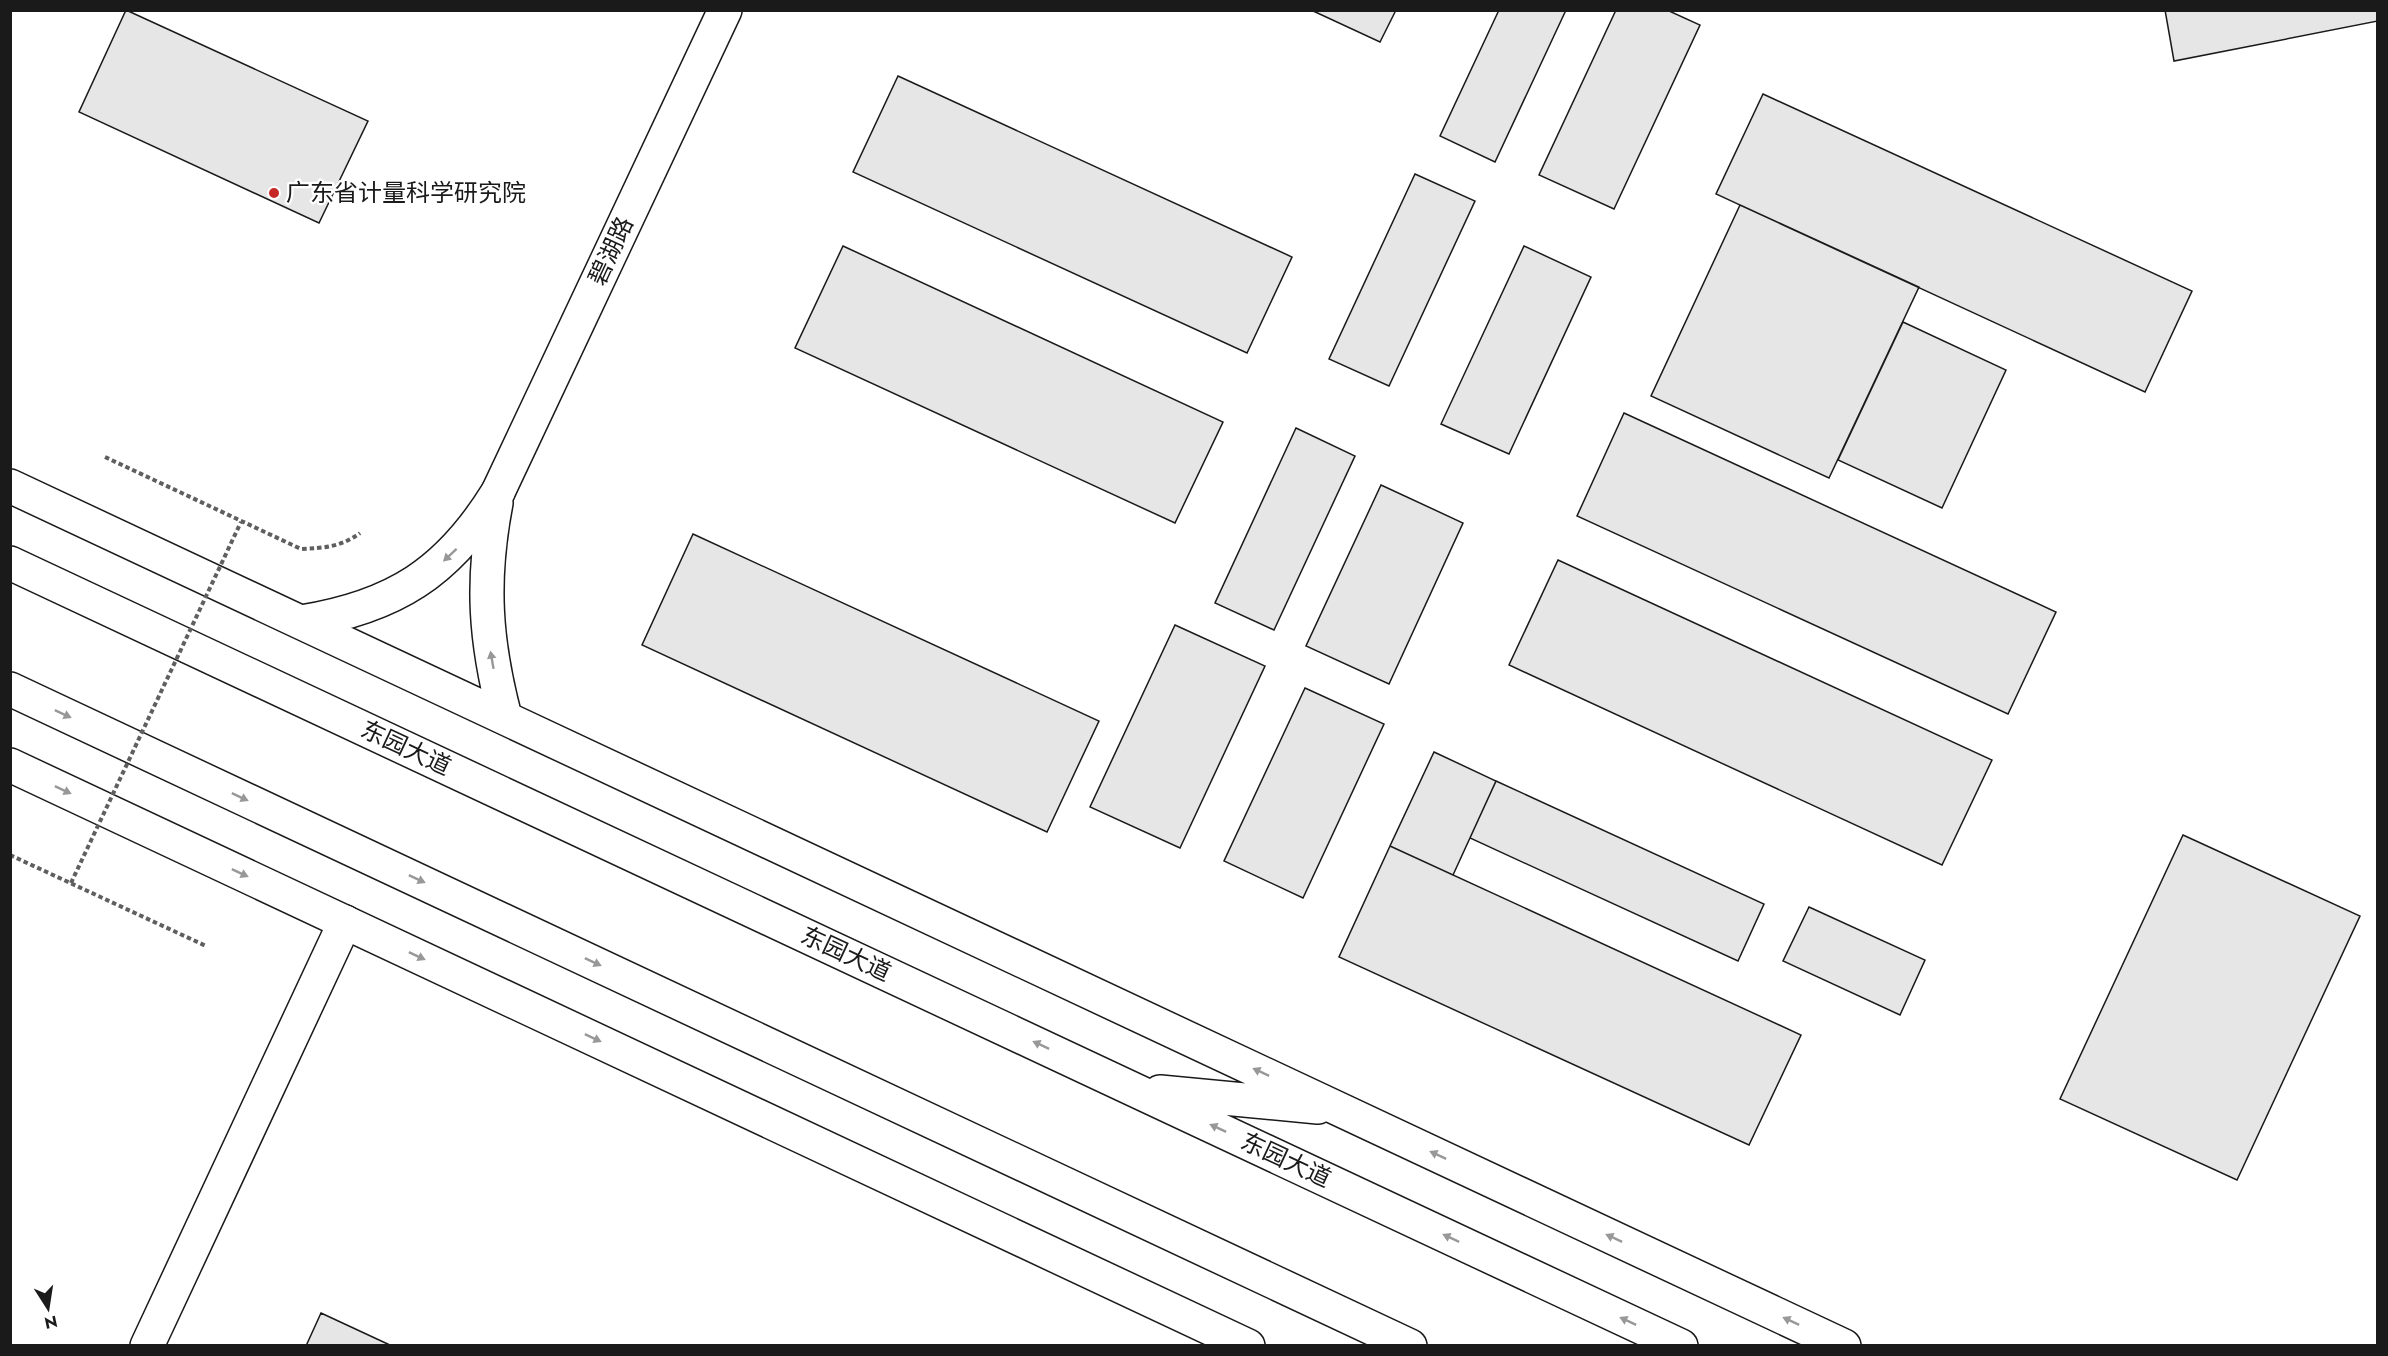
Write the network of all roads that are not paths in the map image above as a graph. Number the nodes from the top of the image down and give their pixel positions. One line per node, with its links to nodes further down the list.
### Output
1 (725, 10): 3 (main road, 碧湖路)
2 (10, 486): 5 (main road)
3 (498, 492): 5 (main road, one-way to 5); 7 (main road, one-way to 3)
4 (10, 563): 10 (main road, 东园大道, one-way to 4)
5 (301, 622): 7 (main road)
6 (10, 689): 14 (main road, one-way to 14)
7 (505, 717): 11 (main road, one-way to 7)
8 (10, 765): 9 (main road, one-way to 9)
9 (345, 922): 12 (main road); 13 (main road, one-way to 13)
10 (1137, 1090): 11 (main road); 15 (main road, 东园大道, one-way to 10)
11 (1341, 1109): 16 (main road, one-way to 11)
12 (147, 1346)
13 (1248, 1346)
14 (1410, 1346)
15 (1681, 1346)
16 (1844, 1346)

